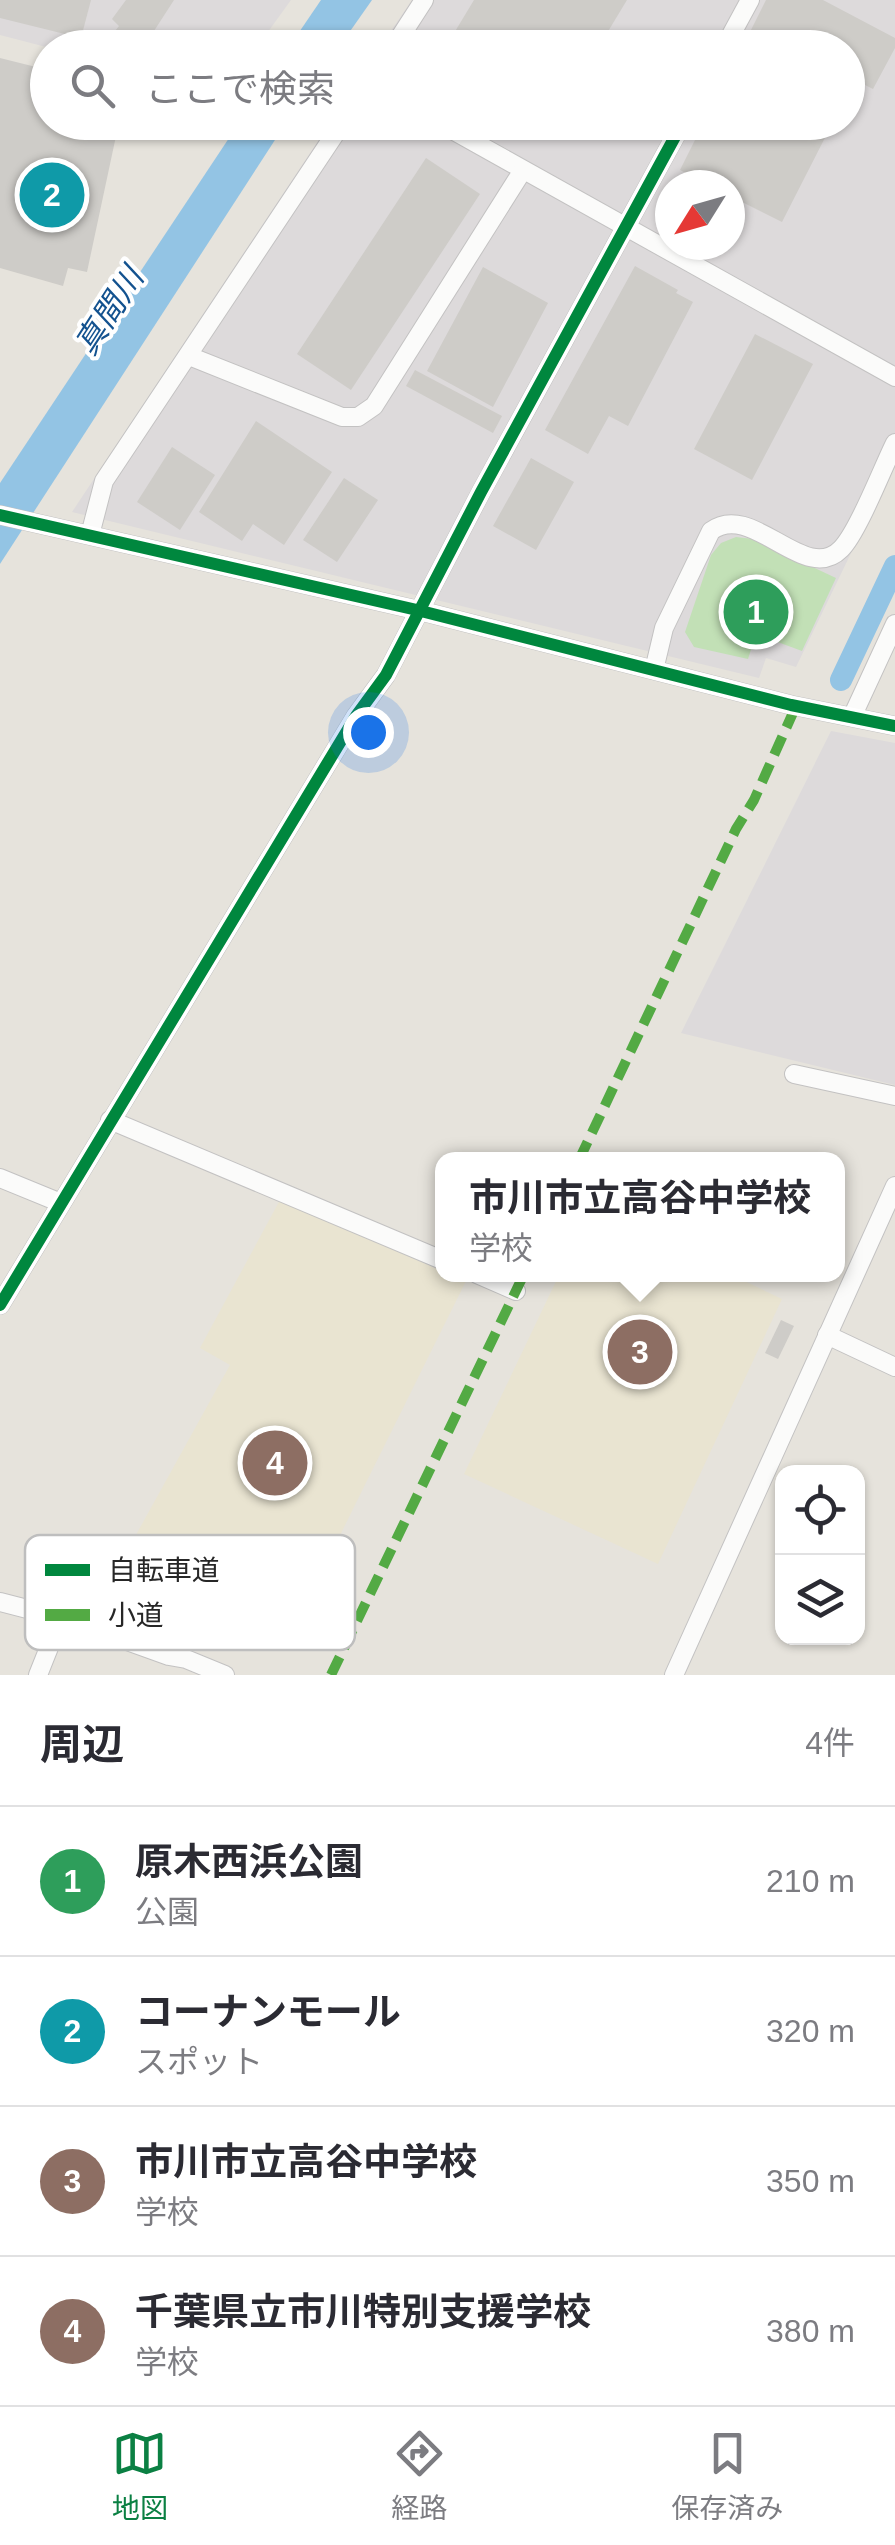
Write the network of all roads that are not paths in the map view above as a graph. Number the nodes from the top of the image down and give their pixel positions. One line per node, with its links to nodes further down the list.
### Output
1 (424, 0): 3 (street)
2 (750, 0): 4 (street)
3 (405, 30)
4 (734, 30)
5 (332, 140): 10 (street)
6 (470, 140): 8 (street)
7 (673, 140): 9 (street)
8 (523, 170): 9 (street); 10 (street)
9 (626, 227): 11 (street); 15 (street)
10 (189, 356): 14 (street)
11 (895, 376)
12 (895, 442): 17 (street)
13 (0, 515): 14 (street)
14 (90, 535): 15 (street)
15 (418, 610): 17 (street); 22 (street)
16 (895, 624): 18 (street)
17 (654, 670): 18 (street)
18 (852, 717): 19 (street)
19 (895, 726)
20 (794, 1074): 21 (street)
21 (895, 1096)
22 (110, 1120): 25 (street); 26 (street)
23 (0, 1178): 25 (street)
24 (895, 1186): 30 (street)
25 (62, 1203): 29 (street)
26 (435, 1257)
27 (495, 1282): 28 (street)
28 (516, 1291)
29 (0, 1305)
30 (827, 1335): 31 (street); 38 (street)
31 (895, 1367)
32 (0, 1602): 33 (street)
33 (25, 1608)
34 (48, 1650): 36 (street)
35 (152, 1650): 37 (street)
36 (38, 1675)
37 (225, 1675)
38 (674, 1675)

